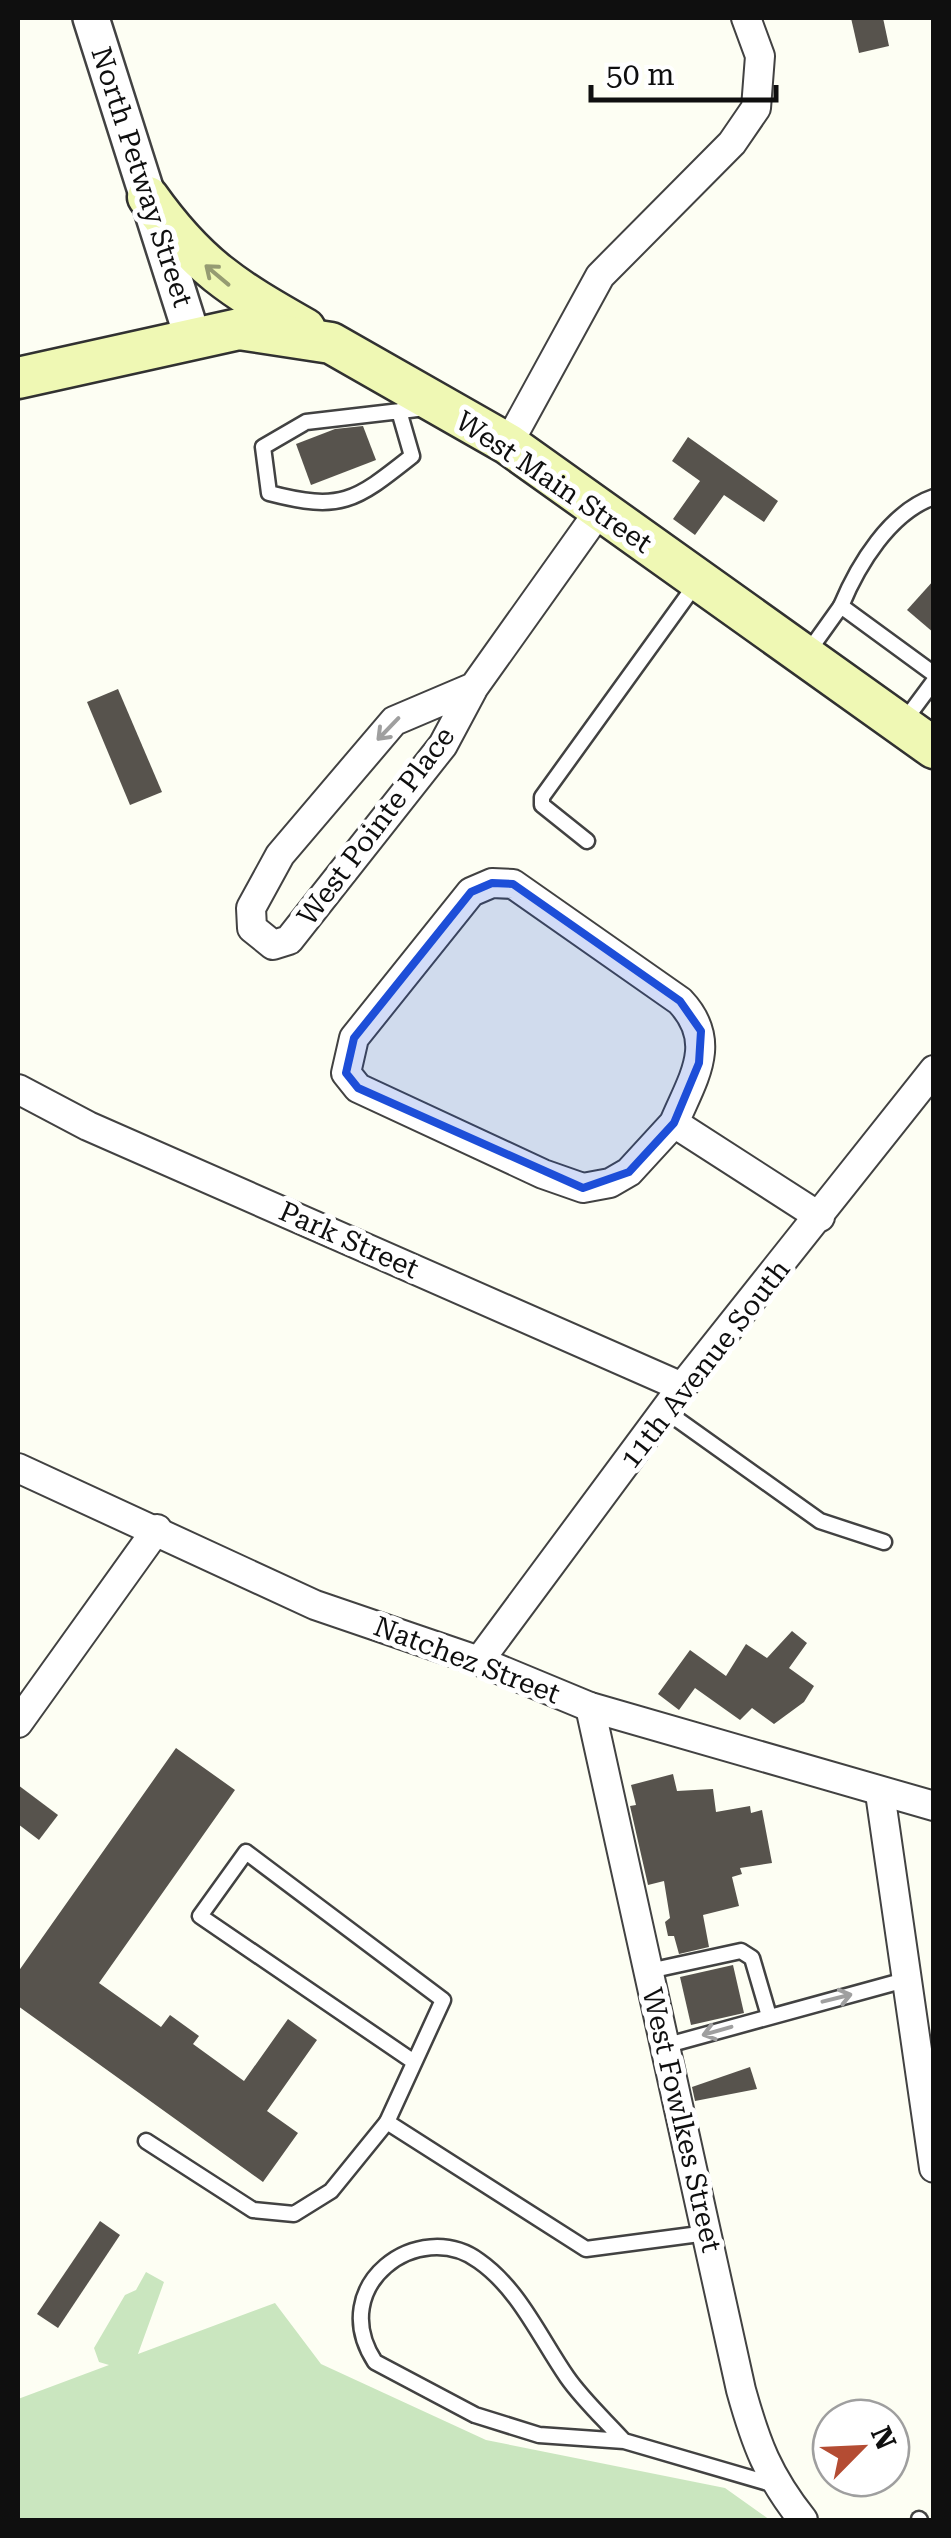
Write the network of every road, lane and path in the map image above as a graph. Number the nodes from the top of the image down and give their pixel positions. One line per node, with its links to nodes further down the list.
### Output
1 (91, 18): 3 (street, North Petway Street)
2 (746, 18): 9 (street)
3 (148, 198): 4 (street, North Petway Street); 5 (main road, one-way to 3)
4 (192, 336): 5 (main road, West Main Street); 6 (main road, West Main Street)
5 (330, 343): 7 (main road, West Main Street)
6 (18, 378)
7 (442, 407): 8 (lane); 9 (main road, West Main Street)
8 (399, 411): 8 (lane)
9 (508, 444): 11 (main road, West Main Street)
10 (934, 497): 13 (lane)
11 (600, 510): 12 (main road, West Main Street); 16 (street, West Pointe Place)
12 (699, 580): 14 (main road, West Main Street); 18 (lane)
13 (842, 606): 14 (lane); 15 (lane)
14 (805, 656): 17 (main road, West Main Street)
15 (934, 678): 17 (lane)
16 (474, 686): 16 (street, West Pointe Place, one-way to 16)
17 (918, 736)
18 (587, 841)
19 (934, 1070): 22 (street, 11th Avenue South)
20 (18, 1090): 23 (street, Park Street)
21 (674, 1123): 21 (street); 22 (street)
22 (820, 1218): 23 (street, 11th Avenue South)
23 (682, 1387): 24 (street, 11th Avenue South)
24 (667, 1412): 27 (lane); 28 (street, 11th Avenue South)
25 (18, 1468): 26 (street, Natchez Street)
26 (157, 1529): 28 (street, Natchez Street); 30 (street)
27 (884, 1542)
28 (479, 1661): 29 (street, Natchez Street)
29 (590, 1707): 31 (street, Natchez Street); 33 (street, West Fowlkes Street)
30 (18, 1723)
31 (880, 1793): 32 (street, Natchez Street); 34 (street)
32 (934, 1806)
33 (648, 1971): 35 (lane); 36 (street, West Fowlkes Street)
34 (906, 1980): 35 (lane, one-way to 34); 40 (street)
35 (769, 2016): 36 (lane, one-way to 36)
36 (664, 2046): 41 (street, West Fowlkes Street)
37 (414, 2062): 37 (lane); 38 (lane)
38 (387, 2122): 39 (lane); 41 (lane)
39 (146, 2141)
40 (934, 2168)
41 (707, 2234): 43 (street, West Fowlkes Street)
42 (624, 2441): 42 (lane); 43 (lane)
43 (775, 2485): 44 (street, West Fowlkes Street)
44 (803, 2520)

